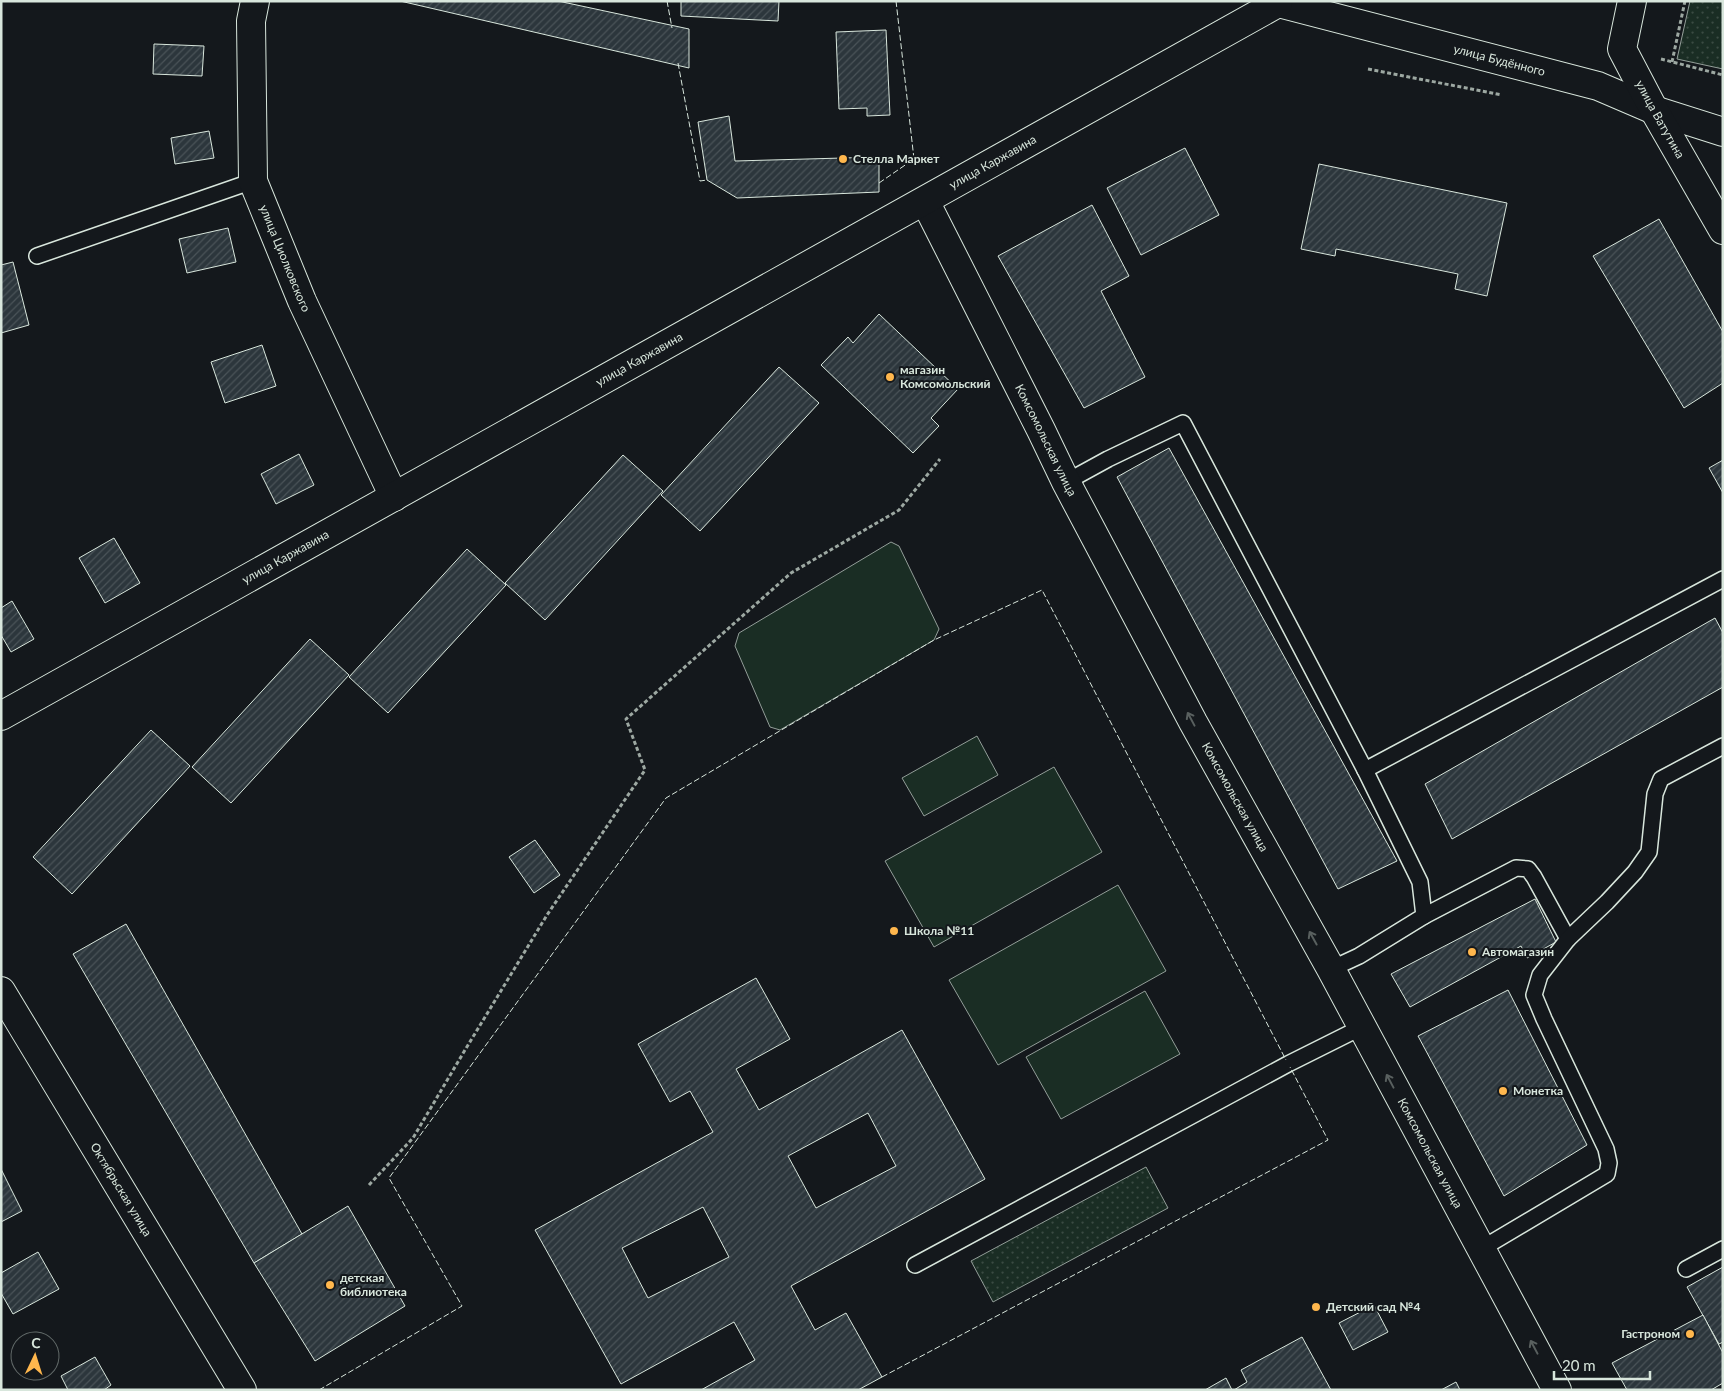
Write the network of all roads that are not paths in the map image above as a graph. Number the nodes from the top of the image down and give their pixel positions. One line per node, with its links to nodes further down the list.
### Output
1 (254, 1): 6 (street, улица Циолковского)
2 (1632, 1): 4 (street, улица Ватутина)
3 (1275, 2): 4 (street, улица Будённого); 7 (street, улица Каржавина)
4 (1654, 110): 5 (street, улица Будённого); 8 (street, улица Ватутина)
5 (1723, 132)
6 (253, 181): 9 (lane); 11 (street, улица Циолковского)
7 (925, 201): 10 (street, Комсомольская улица); 11 (street, улица Каржавина)
8 (1723, 230)
9 (37, 256)
10 (1066, 482): 15 (lane); 18 (street, Комсомольская улица, one-way to 10)
11 (394, 497): 13 (street, улица Каржавина)
12 (1722, 580): 15 (lane)
13 (1, 716)
14 (1723, 746): 17 (lane)
15 (1365, 770): 16 (lane)
16 (1424, 916): 17 (lane); 18 (lane)
17 (1568, 939): 21 (lane)
18 (1331, 969): 20 (street, Комсомольская улица)
19 (1, 991): 25 (street, Октябрьская улица)
20 (1362, 1027): 21 (street, Комсомольская улица, one-way to 20); 23 (lane)
21 (1481, 1249): 26 (street, Комсомольская улица, one-way to 21)
22 (1723, 1249): 24 (lane)
23 (915, 1266)
24 (1686, 1269)
25 (242, 1390)
26 (1557, 1390)

